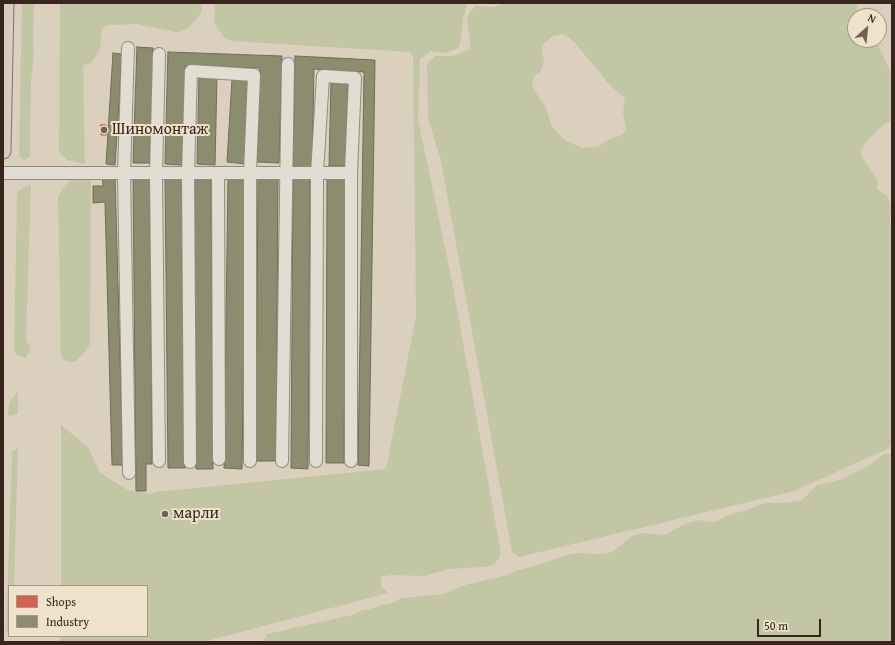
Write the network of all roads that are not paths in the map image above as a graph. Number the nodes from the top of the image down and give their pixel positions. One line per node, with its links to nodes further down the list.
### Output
1 (6, 3): 5 (main road)
2 (128, 48): 7 (lane)
3 (159, 54): 8 (lane)
4 (288, 64): 12 (lane)
5 (3, 151)
6 (3, 173): 7 (lane)
7 (124, 173): 8 (lane); 22 (lane)
8 (156, 173): 9 (lane); 16 (lane)
9 (188, 173): 10 (lane); 11 (lane); 21 (lane)
10 (218, 173): 11 (lane); 15 (lane)
11 (250, 173): 12 (lane); 17 (lane)
12 (286, 173): 13 (lane); 18 (lane)
13 (317, 173): 14 (lane); 14 (lane); 19 (lane)
14 (351, 173): 20 (lane)
15 (219, 459)
16 (159, 461)
17 (250, 461)
18 (282, 461)
19 (316, 461)
20 (351, 461)
21 (190, 462)
22 (128, 473)

